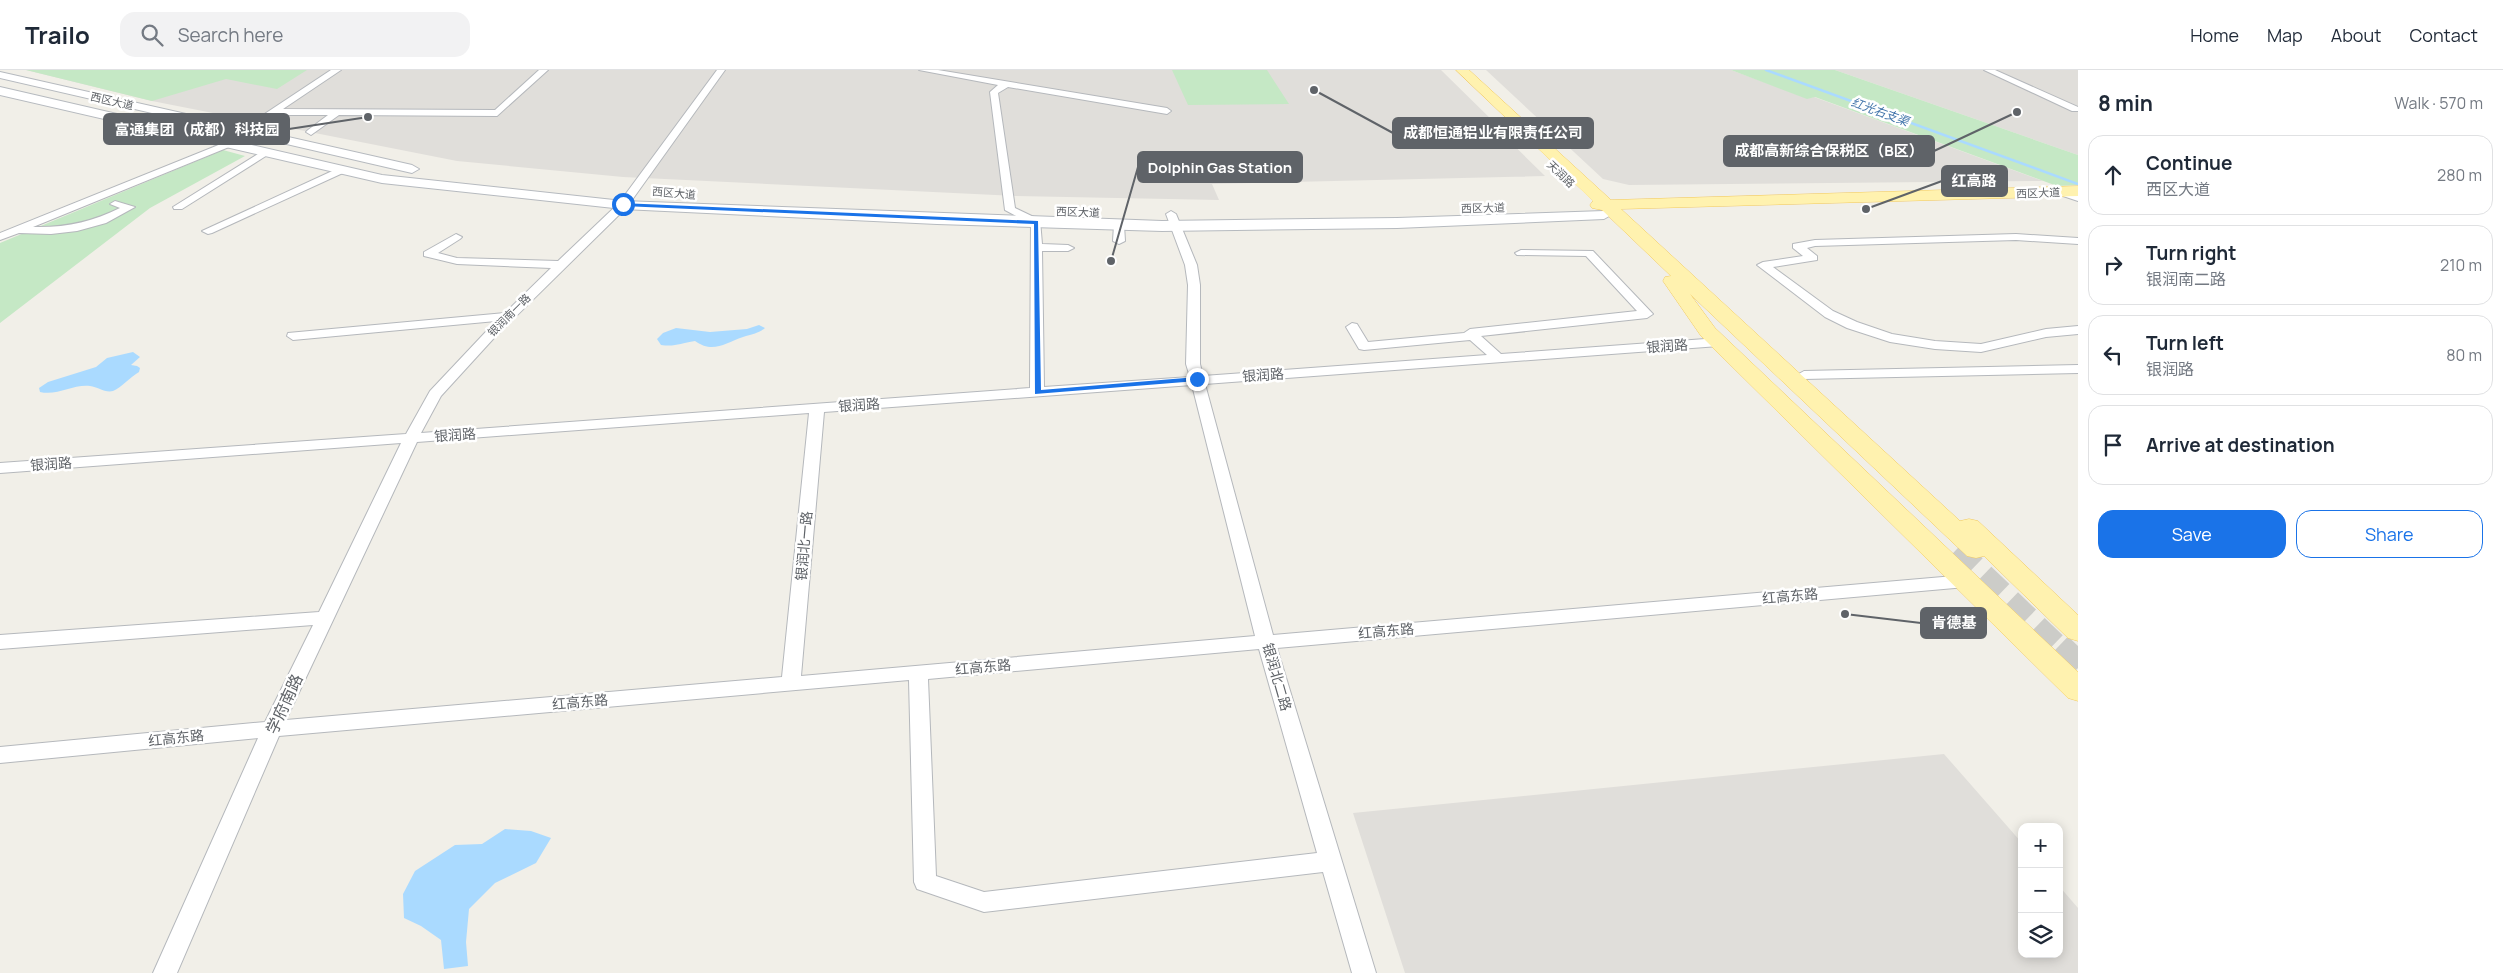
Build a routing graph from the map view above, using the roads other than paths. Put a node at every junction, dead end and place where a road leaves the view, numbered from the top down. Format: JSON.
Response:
{"nodes":[{"id":1,"x":337,"y":70,"type":"edge"},
{"id":2,"x":544,"y":70,"type":"edge"},
{"id":3,"x":721,"y":70,"type":"edge"},
{"id":4,"x":923,"y":70,"type":"edge"},
{"id":5,"x":1452,"y":70,"type":"edge"},
{"id":6,"x":1462,"y":70,"type":"edge"},
{"id":7,"x":1988,"y":70,"type":"edge"},
{"id":8,"x":0,"y":75,"type":"edge"},
{"id":9,"x":1006,"y":84,"type":"junction"},
{"id":10,"x":0,"y":91,"type":"edge"},
{"id":11,"x":2075,"y":109,"type":"dead end"},
{"id":12,"x":1167,"y":111,"type":"dead end"},
{"id":13,"x":272,"y":112,"type":"junction"},
{"id":14,"x":337,"y":112,"type":"junction"},
{"id":15,"x":262,"y":119,"type":"dead end"},
{"id":16,"x":310,"y":132,"type":"dead end"},
{"id":17,"x":226,"y":145,"type":"junction"},
{"id":18,"x":264,"y":154,"type":"junction"},
{"id":19,"x":341,"y":170,"type":"junction"},
{"id":20,"x":567,"y":185,"type":"dead end"},
{"id":21,"x":616,"y":189,"type":"dead end"},
{"id":22,"x":634,"y":190,"type":"junction"},
{"id":23,"x":2062,"y":192,"type":"junction"},
{"id":24,"x":2078,"y":192,"type":"edge"},
{"id":25,"x":2078,"y":200,"type":"edge"},
{"id":26,"x":115,"y":204,"type":"dead end"},
{"id":27,"x":623,"y":204,"type":"junction"},
{"id":28,"x":178,"y":207,"type":"dead end"},
{"id":29,"x":1010,"y":210,"type":"junction"},
{"id":30,"x":1605,"y":210,"type":"junction"},
{"id":31,"x":1178,"y":220,"type":"junction"},
{"id":32,"x":1036,"y":222,"type":"junction"},
{"id":33,"x":1119,"y":225,"type":"junction"},
{"id":34,"x":15,"y":230,"type":"junction"},
{"id":35,"x":208,"y":231,"type":"dead end"},
{"id":36,"x":0,"y":237,"type":"edge"},
{"id":37,"x":456,"y":237,"type":"dead end"},
{"id":38,"x":1120,"y":241,"type":"dead end"},
{"id":39,"x":2078,"y":241,"type":"edge"},
{"id":40,"x":1036,"y":247,"type":"junction"},
{"id":41,"x":1068,"y":248,"type":"dead end"},
{"id":42,"x":1521,"y":253,"type":"dead end"},
{"id":43,"x":560,"y":265,"type":"junction"},
{"id":44,"x":1676,"y":277,"type":"junction"},
{"id":45,"x":508,"y":316,"type":"junction"},
{"id":46,"x":1352,"y":327,"type":"dead end"},
{"id":47,"x":2078,"y":330,"type":"edge"},
{"id":48,"x":293,"y":336,"type":"dead end"},
{"id":49,"x":1473,"y":336,"type":"junction"},
{"id":50,"x":1718,"y":342,"type":"junction"},
{"id":51,"x":1498,"y":358,"type":"junction"},
{"id":52,"x":2078,"y":369,"type":"edge"},
{"id":53,"x":1804,"y":376,"type":"junction"},
{"id":54,"x":1197,"y":379,"type":"junction"},
{"id":55,"x":1037,"y":392,"type":"junction"},
{"id":56,"x":817,"y":408,"type":"junction"},
{"id":57,"x":411,"y":438,"type":"junction"},
{"id":58,"x":0,"y":468,"type":"edge"},
{"id":59,"x":1966,"y":550,"type":"tunnel mouth"},
{"id":60,"x":1966,"y":580,"type":"junction"},
{"id":61,"x":325,"y":618,"type":"junction"},
{"id":62,"x":2078,"y":631,"type":"tunnel mouth"},
{"id":63,"x":0,"y":642,"type":"edge"},
{"id":64,"x":1266,"y":642,"type":"junction"},
{"id":65,"x":918,"y":672,"type":"junction"},
{"id":66,"x":791,"y":683,"type":"junction"},
{"id":67,"x":2078,"y":690,"type":"edge"},
{"id":68,"x":272,"y":729,"type":"junction"},
{"id":69,"x":0,"y":756,"type":"edge"},
{"id":70,"x":1331,"y":861,"type":"junction"},
{"id":71,"x":165,"y":973,"type":"edge"},
{"id":72,"x":1364,"y":973,"type":"edge"}],
"edges":[{"from":1,"to":13,"type":"street"},
{"from":2,"to":14,"type":"street"},
{"from":3,"to":22,"type":"street","name":"银润南一路"},
{"from":4,"to":9,"type":"street"},
{"from":5,"to":30,"type":"main road","name":"天润路"},
{"from":6,"to":30,"type":"main road","name":"天润路"},
{"from":7,"to":11,"type":"street"},
{"from":8,"to":20,"type":"main road","name":"西区大道"},
{"from":9,"to":12,"type":"street"},
{"from":9,"to":29,"type":"street"},
{"from":10,"to":17,"type":"main road","name":"西区大道"},
{"from":13,"to":14,"type":"street"},
{"from":13,"to":15,"type":"street"},
{"from":14,"to":16,"type":"street"},
{"from":17,"to":18,"type":"main road","name":"西区大道"},
{"from":17,"to":34,"type":"street"},
{"from":18,"to":19,"type":"main road","name":"西区大道"},
{"from":18,"to":28,"type":"street"},
{"from":19,"to":27,"type":"main road","name":"西区大道"},
{"from":19,"to":35,"type":"street"},
{"from":21,"to":22,"type":"main road","name":"西区大道"},
{"from":22,"to":27,"type":"street","name":"银润南一路"},
{"from":22,"to":29,"type":"main road","name":"西区大道"},
{"from":23,"to":24,"type":"main road","name":"西区大道"},
{"from":23,"to":25,"type":"street"},
{"from":23,"to":30,"type":"main road","name":"西区大道"},
{"from":25,"to":30,"type":"main road","name":"西区大道"},
{"from":26,"to":34,"type":"street"},
{"from":27,"to":32,"type":"main road","name":"西区大道"},
{"from":27,"to":43,"type":"street","name":"银润南一路"},
{"from":29,"to":31,"type":"main road","name":"西区大道"},
{"from":29,"to":32,"type":"street"},
{"from":30,"to":31,"type":"main road","name":"西区大道"},
{"from":30,"to":44,"type":"main road"},
{"from":31,"to":33,"type":"main road","name":"西区大道"},
{"from":31,"to":54,"type":"street"},
{"from":32,"to":33,"type":"main road","name":"西区大道"},
{"from":32,"to":40,"type":"street"},
{"from":33,"to":38,"type":"street"},
{"from":34,"to":36,"type":"street"},
{"from":37,"to":43,"type":"street"},
{"from":39,"to":47,"type":"street"},
{"from":40,"to":41,"type":"street"},
{"from":40,"to":55,"type":"street"},
{"from":42,"to":49,"type":"street"},
{"from":43,"to":45,"type":"street","name":"银润南一路"},
{"from":44,"to":50,"type":"main road"},
{"from":44,"to":53,"type":"main road"},
{"from":44,"to":59,"type":"main road"},
{"from":45,"to":48,"type":"street"},
{"from":45,"to":57,"type":"street","name":"银润南一路"},
{"from":46,"to":49,"type":"street"},
{"from":49,"to":51,"type":"street"},
{"from":50,"to":51,"type":"street","name":"银润路"},
{"from":50,"to":60,"type":"main road"},
{"from":51,"to":54,"type":"street","name":"银润路"},
{"from":52,"to":53,"type":"street"},
{"from":53,"to":62,"type":"main road"},
{"from":54,"to":55,"type":"street","name":"银润路"},
{"from":54,"to":64,"type":"street","name":"银润北二路"},
{"from":55,"to":56,"type":"street","name":"银润路"},
{"from":56,"to":57,"type":"street","name":"银润路"},
{"from":56,"to":66,"type":"street","name":"银润北一路"},
{"from":57,"to":58,"type":"street","name":"银润路"},
{"from":57,"to":61,"type":"street","name":"学府南路"},
{"from":60,"to":64,"type":"street","name":"红高东路"},
{"from":60,"to":67,"type":"main road"},
{"from":61,"to":63,"type":"street"},
{"from":61,"to":68,"type":"street","name":"学府南路"},
{"from":64,"to":65,"type":"street","name":"红高东路"},
{"from":64,"to":70,"type":"street","name":"银润北二路"},
{"from":65,"to":66,"type":"street","name":"红高东路"},
{"from":65,"to":70,"type":"street"},
{"from":66,"to":68,"type":"street","name":"红高东路"},
{"from":68,"to":69,"type":"street","name":"红高东路"},
{"from":68,"to":71,"type":"street","name":"学府南路"},
{"from":70,"to":72,"type":"street","name":"银润北二路"}]}
